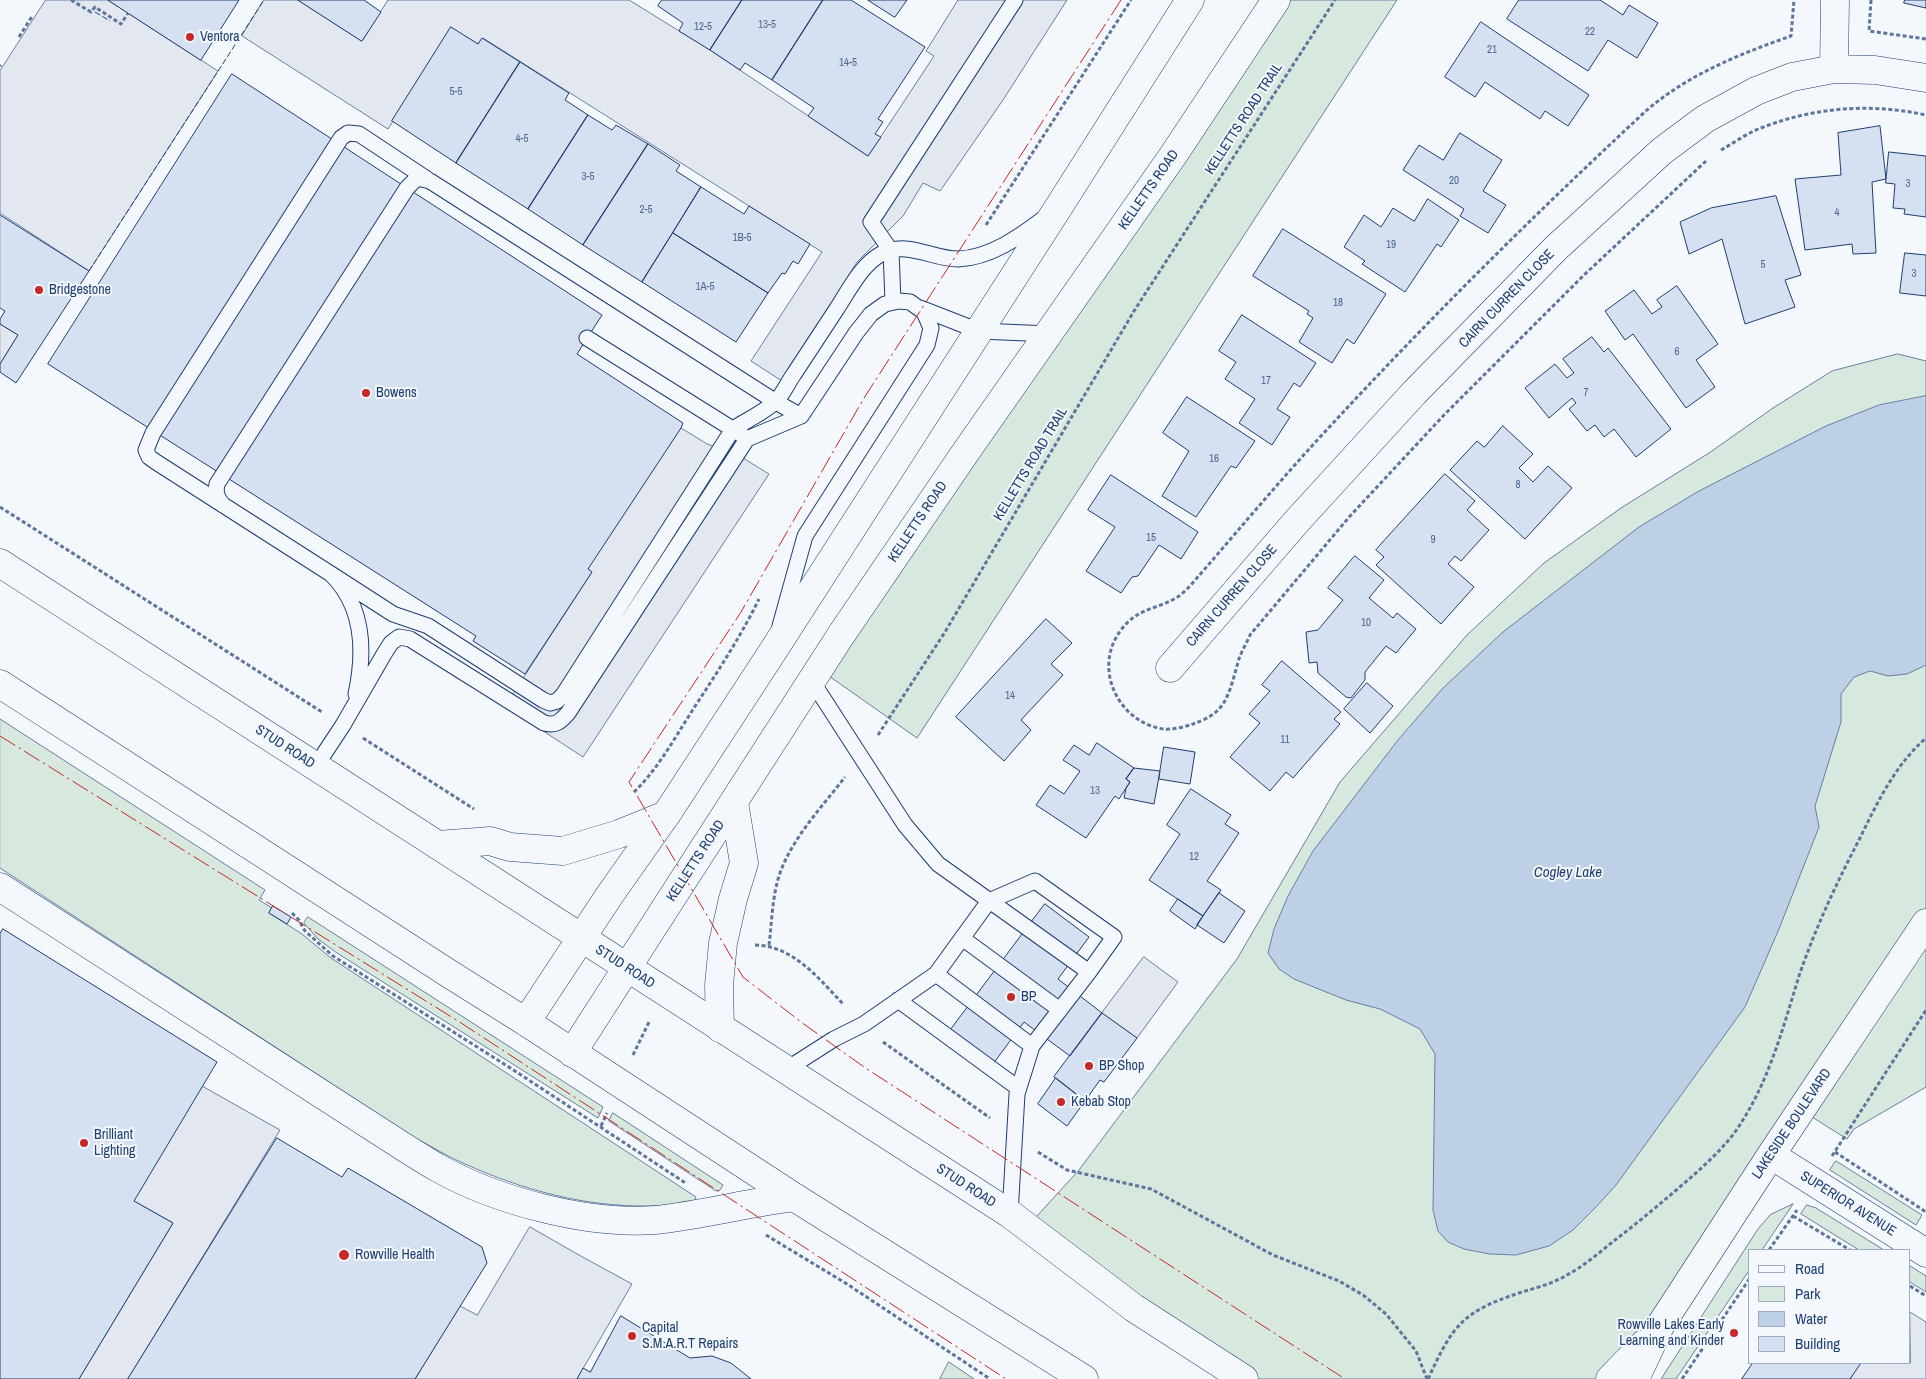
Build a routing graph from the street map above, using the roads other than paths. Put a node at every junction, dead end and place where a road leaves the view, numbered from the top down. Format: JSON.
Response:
{"nodes":[{"id":1,"x":1015,"y":0,"type":"edge"},
{"id":2,"x":1190,"y":0,"type":"edge"},
{"id":3,"x":1276,"y":0,"type":"edge"},
{"id":4,"x":1835,"y":0,"type":"edge"},
{"id":5,"x":1834,"y":69,"type":"junction"},
{"id":6,"x":1926,"y":78,"type":"edge"},
{"id":7,"x":430,"y":181,"type":"junction"},
{"id":8,"x":1058,"y":208,"type":"junction"},
{"id":9,"x":891,"y":251,"type":"junction"},
{"id":10,"x":893,"y":302,"type":"junction"},
{"id":11,"x":920,"y":308,"type":"junction"},
{"id":12,"x":979,"y":331,"type":"junction"},
{"id":13,"x":1050,"y":334,"type":"junction"},
{"id":14,"x":587,"y":338,"type":"dead end"},
{"id":15,"x":776,"y":402,"type":"junction"},
{"id":16,"x":801,"y":416,"type":"junction"},
{"id":17,"x":733,"y":429,"type":"junction"},
{"id":18,"x":747,"y":438,"type":"junction"},
{"id":19,"x":223,"y":505,"type":"junction"},
{"id":20,"x":0,"y":562,"type":"edge"},
{"id":21,"x":332,"y":574,"type":"junction"},
{"id":22,"x":773,"y":652,"type":"junction"},
{"id":23,"x":1170,"y":668,"type":"dead end"},
{"id":24,"x":812,"y":681,"type":"junction"},
{"id":25,"x":0,"y":684,"type":"edge"},
{"id":26,"x":354,"y":705,"type":"junction"},
{"id":27,"x":316,"y":766,"type":"junction"},
{"id":28,"x":734,"y":802,"type":"junction"},
{"id":29,"x":666,"y":815,"type":"junction"},
{"id":30,"x":438,"y":845,"type":"junction"},
{"id":31,"x":0,"y":887,"type":"edge"},
{"id":32,"x":989,"y":901,"type":"junction"},
{"id":33,"x":1926,"y":923,"type":"edge"},
{"id":34,"x":962,"y":938,"type":"junction"},
{"id":35,"x":582,"y":939,"type":"junction"},
{"id":36,"x":627,"y":968,"type":"junction"},
{"id":37,"x":1089,"y":972,"type":"junction"},
{"id":38,"x":936,"y":974,"type":"junction"},
{"id":39,"x":898,"y":1000,"type":"junction"},
{"id":40,"x":1060,"y":1010,"type":"junction"},
{"id":41,"x":526,"y":1022,"type":"junction"},
{"id":42,"x":720,"y":1028,"type":"junction"},
{"id":43,"x":1032,"y":1046,"type":"junction"},
{"id":44,"x":572,"y":1052,"type":"junction"},
{"id":45,"x":787,"y":1069,"type":"junction"},
{"id":46,"x":1018,"y":1088,"type":"junction"},
{"id":47,"x":1771,"y":1155,"type":"junction"},
{"id":48,"x":794,"y":1197,"type":"junction"},
{"id":49,"x":1010,"y":1214,"type":"junction"},
{"id":50,"x":1926,"y":1253,"type":"edge"},
{"id":51,"x":1660,"y":1326,"type":"junction"},
{"id":52,"x":1084,"y":1379,"type":"edge"},
{"id":53,"x":1244,"y":1379,"type":"edge"},
{"id":54,"x":1610,"y":1379,"type":"edge"},
{"id":55,"x":1636,"y":1379,"type":"edge"}],
"edges":[{"from":1,"to":9,"type":"lane"},
{"from":2,"to":8,"type":"main road"},
{"from":3,"to":13,"type":"main road","name":"KELLETTS ROAD"},
{"from":4,"to":5,"type":"main road"},
{"from":5,"to":6,"type":"main road","name":"CAIRN CURREN CLOSE"},
{"from":5,"to":23,"type":"main road","name":"CAIRN CURREN CLOSE"},
{"from":7,"to":15,"type":"lane"},
{"from":7,"to":19,"type":"lane"},
{"from":7,"to":19,"type":"lane"},
{"from":8,"to":9,"type":"lane"},
{"from":8,"to":12,"type":"main road"},
{"from":9,"to":10,"type":"lane"},
{"from":9,"to":15,"type":"lane"},
{"from":10,"to":11,"type":"lane"},
{"from":10,"to":16,"type":"lane"},
{"from":11,"to":12,"type":"lane"},
{"from":11,"to":22,"type":"lane"},
{"from":12,"to":13,"type":"lane"},
{"from":12,"to":22,"type":"main road"},
{"from":13,"to":24,"type":"main road","name":"KELLETTS ROAD"},
{"from":14,"to":17,"type":"lane"},
{"from":15,"to":16,"type":"lane"},
{"from":15,"to":17,"type":"lane"},
{"from":16,"to":18,"type":"lane"},
{"from":17,"to":18,"type":"lane"},
{"from":17,"to":21,"type":"lane"},
{"from":18,"to":26,"type":"lane"},
{"from":19,"to":21,"type":"lane"},
{"from":20,"to":27,"type":"main road","name":"STUD ROAD"},
{"from":21,"to":26,"type":"lane"},
{"from":22,"to":29,"type":"main road"},
{"from":24,"to":28,"type":"main road","name":"KELLETTS ROAD"},
{"from":24,"to":32,"type":"lane"},
{"from":25,"to":41,"type":"main road"},
{"from":26,"to":27,"type":"lane"},
{"from":27,"to":30,"type":"main road","name":"STUD ROAD"},
{"from":28,"to":36,"type":"main road","name":"KELLETTS ROAD"},
{"from":28,"to":42,"type":"main road"},
{"from":29,"to":30,"type":"main road"},
{"from":29,"to":35,"type":"main road"},
{"from":30,"to":35,"type":"main road","name":"STUD ROAD"},
{"from":31,"to":48,"type":"main road"},
{"from":32,"to":34,"type":"lane"},
{"from":32,"to":37,"type":"lane"},
{"from":32,"to":37,"type":"lane"},
{"from":33,"to":47,"type":"main road","name":"LAKESIDE BOULEVARD"},
{"from":34,"to":38,"type":"lane"},
{"from":34,"to":40,"type":"lane"},
{"from":35,"to":36,"type":"main road","name":"STUD ROAD"},
{"from":35,"to":41,"type":"main road"},
{"from":36,"to":42,"type":"main road","name":"STUD ROAD"},
{"from":36,"to":44,"type":"main road","name":"KELLETTS ROAD"},
{"from":37,"to":40,"type":"lane"},
{"from":38,"to":39,"type":"lane"},
{"from":38,"to":43,"type":"lane"},
{"from":39,"to":45,"type":"lane"},
{"from":39,"to":46,"type":"lane"},
{"from":40,"to":43,"type":"lane"},
{"from":41,"to":44,"type":"main road"},
{"from":42,"to":45,"type":"main road","name":"STUD ROAD"},
{"from":43,"to":46,"type":"lane"},
{"from":44,"to":48,"type":"main road"},
{"from":45,"to":49,"type":"main road","name":"STUD ROAD"},
{"from":46,"to":49,"type":"lane"},
{"from":47,"to":50,"type":"main road","name":"SUPERIOR AVENUE"},
{"from":47,"to":51,"type":"main road","name":"LAKESIDE BOULEVARD"},
{"from":48,"to":52,"type":"main road"},
{"from":49,"to":53,"type":"main road","name":"STUD ROAD"},
{"from":51,"to":54,"type":"main road","name":"LAKESIDE BOULEVARD"},
{"from":51,"to":55,"type":"main road","name":"LAKESIDE BOULEVARD"}]}
